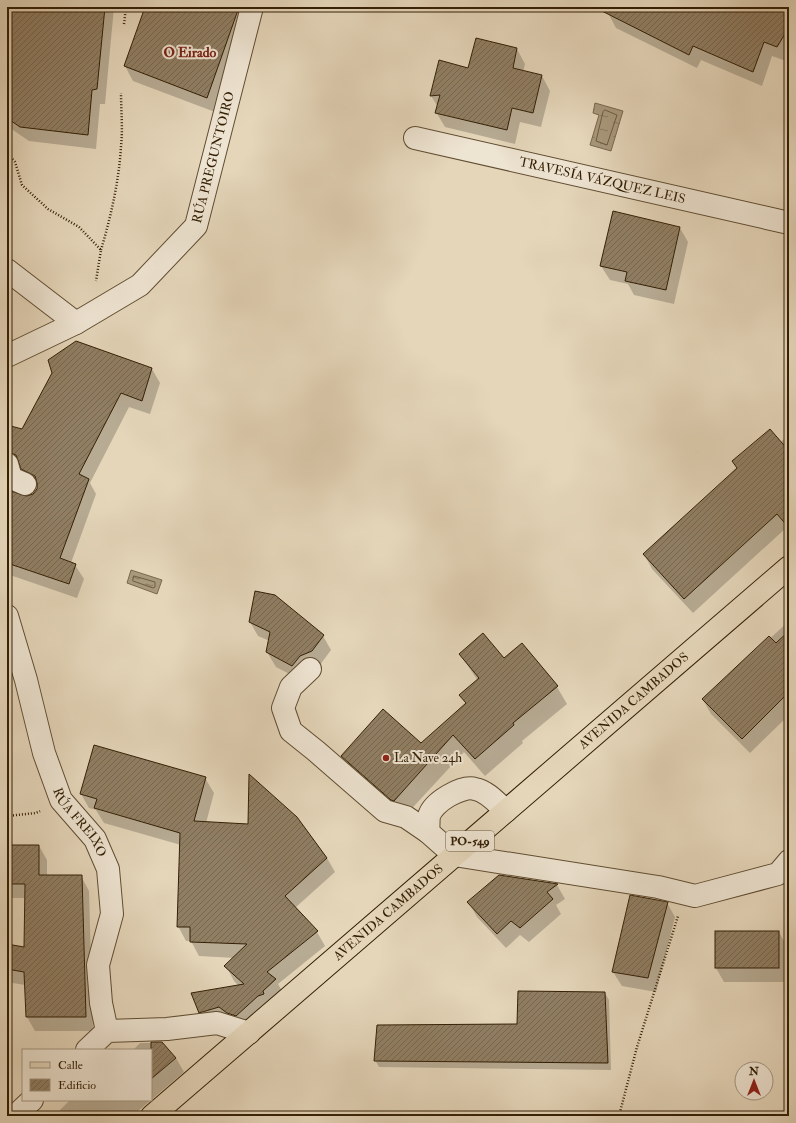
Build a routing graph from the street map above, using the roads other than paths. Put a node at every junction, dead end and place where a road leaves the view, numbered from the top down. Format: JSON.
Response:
{"nodes":[{"id":1,"x":252,"y":7,"type":"edge"},
{"id":2,"x":415,"y":138,"type":"dead end"},
{"id":3,"x":789,"y":223,"type":"edge"},
{"id":4,"x":7,"y":270,"type":"edge"},
{"id":5,"x":76,"y":323,"type":"junction"},
{"id":6,"x":7,"y":356,"type":"edge"},
{"id":7,"x":7,"y":464,"type":"edge"},
{"id":8,"x":25,"y":484,"type":"dead end"},
{"id":9,"x":789,"y":567,"type":"edge"},
{"id":10,"x":7,"y":616,"type":"edge"},
{"id":11,"x":310,"y":669,"type":"dead end"},
{"id":12,"x":506,"y":811,"type":"junction"},
{"id":13,"x":428,"y":832,"type":"junction"},
{"id":14,"x":454,"y":855,"type":"junction"},
{"id":15,"x":789,"y":860,"type":"edge"},
{"id":16,"x":107,"y":1031,"type":"junction"},
{"id":17,"x":249,"y":1033,"type":"junction"},
{"id":18,"x":88,"y":1049,"type":"edge"},
{"id":19,"x":31,"y":1101,"type":"edge"},
{"id":20,"x":14,"y":1116,"type":"edge"},
{"id":21,"x":152,"y":1116,"type":"edge"}],
"edges":[{"from":1,"to":5,"type":"street","name":"RÚA PREGUNTOIRO"},
{"from":2,"to":3,"type":"street","name":"TRAVESÍA VÁZQUEZ LEIS"},
{"from":4,"to":5,"type":"street"},
{"from":5,"to":6,"type":"street","name":"RÚA PREGUNTOIRO"},
{"from":7,"to":8,"type":"street"},
{"from":9,"to":12,"type":"main road","name":"AVENIDA CAMBADOS","number":"PO-549"},
{"from":10,"to":16,"type":"street","name":"RÚA FREIXO"},
{"from":11,"to":13,"type":"street"},
{"from":12,"to":13,"type":"street"},
{"from":12,"to":14,"type":"main road","name":"AVENIDA CAMBADOS","number":"PO-549"},
{"from":13,"to":14,"type":"street"},
{"from":14,"to":15,"type":"street"},
{"from":14,"to":17,"type":"main road","name":"AVENIDA CAMBADOS","number":"PO-549"},
{"from":16,"to":17,"type":"street"},
{"from":16,"to":18,"type":"street"},
{"from":17,"to":21,"type":"main road","name":"AVENIDA CAMBADOS","number":"PO-549"},
{"from":19,"to":20,"type":"street"}]}
